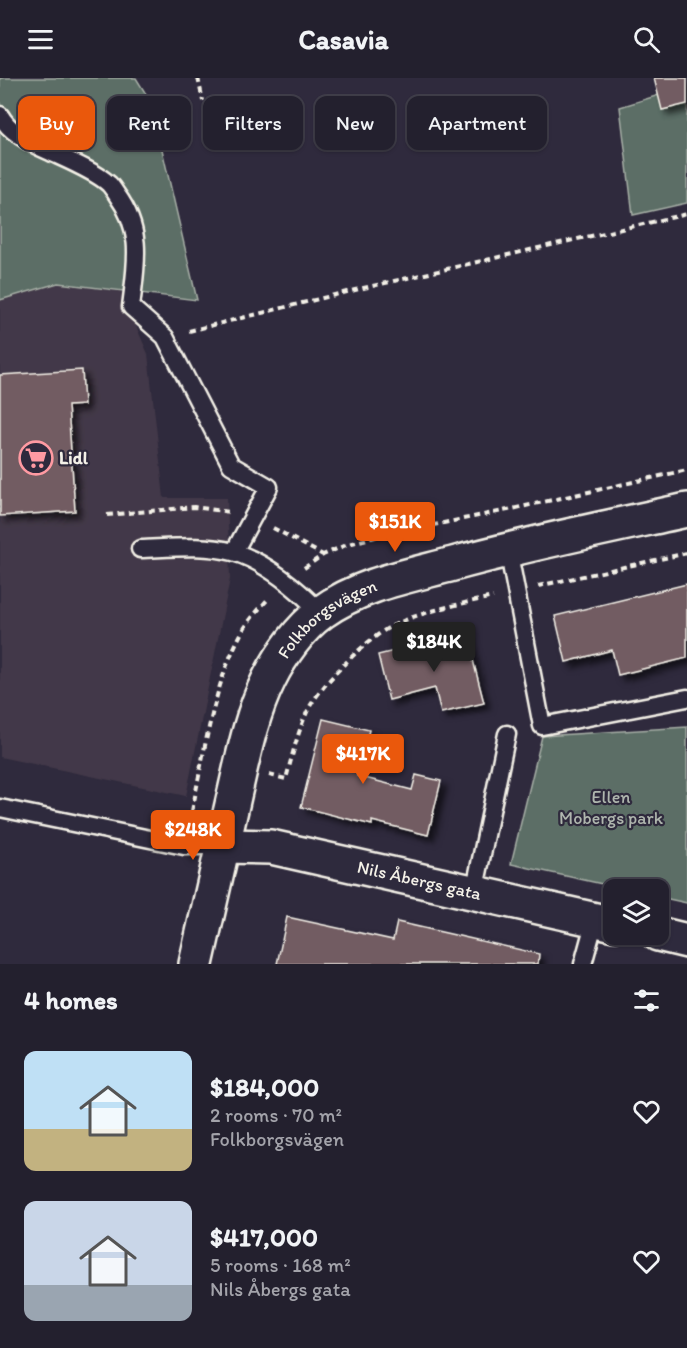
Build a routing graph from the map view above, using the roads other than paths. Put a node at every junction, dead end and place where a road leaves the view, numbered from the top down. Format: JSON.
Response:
{"nodes":[{"id":1,"x":0,"y":115,"type":"edge"},
{"id":2,"x":687,"y":510,"type":"edge"},
{"id":3,"x":140,"y":549,"type":"dead end"},
{"id":4,"x":508,"y":549,"type":"junction"},
{"id":5,"x":234,"y":552,"type":"junction"},
{"id":6,"x":321,"y":613,"type":"junction"},
{"id":7,"x":687,"y":698,"type":"edge"},
{"id":8,"x":507,"y":734,"type":"dead end"},
{"id":9,"x":0,"y":808,"type":"edge"},
{"id":10,"x":223,"y":846,"type":"junction"},
{"id":11,"x":474,"y":893,"type":"junction"},
{"id":12,"x":603,"y":922,"type":"edge"},
{"id":13,"x":603,"y":924,"type":"edge"},
{"id":14,"x":669,"y":937,"type":"edge"},
{"id":15,"x":687,"y":941,"type":"edge"},
{"id":16,"x":196,"y":964,"type":"edge"},
{"id":17,"x":583,"y":964,"type":"edge"}],
"edges":[{"from":1,"to":5,"type":"lane"},
{"from":2,"to":4,"type":"street","name":"Folkborgsvägen"},
{"from":3,"to":5,"type":"lane"},
{"from":4,"to":6,"type":"street","name":"Folkborgsvägen"},
{"from":4,"to":7,"type":"lane"},
{"from":5,"to":6,"type":"lane"},
{"from":6,"to":10,"type":"street","name":"Folkborgsvägen"},
{"from":8,"to":11,"type":"lane"},
{"from":9,"to":10,"type":"lane"},
{"from":10,"to":11,"type":"street","name":"Nils Åbergs gata"},
{"from":10,"to":16,"type":"street","name":"Folkborgsvägen"},
{"from":11,"to":12,"type":"street","name":"Nils Åbergs gata"},
{"from":13,"to":17,"type":"lane"},
{"from":14,"to":15,"type":"street"}]}
